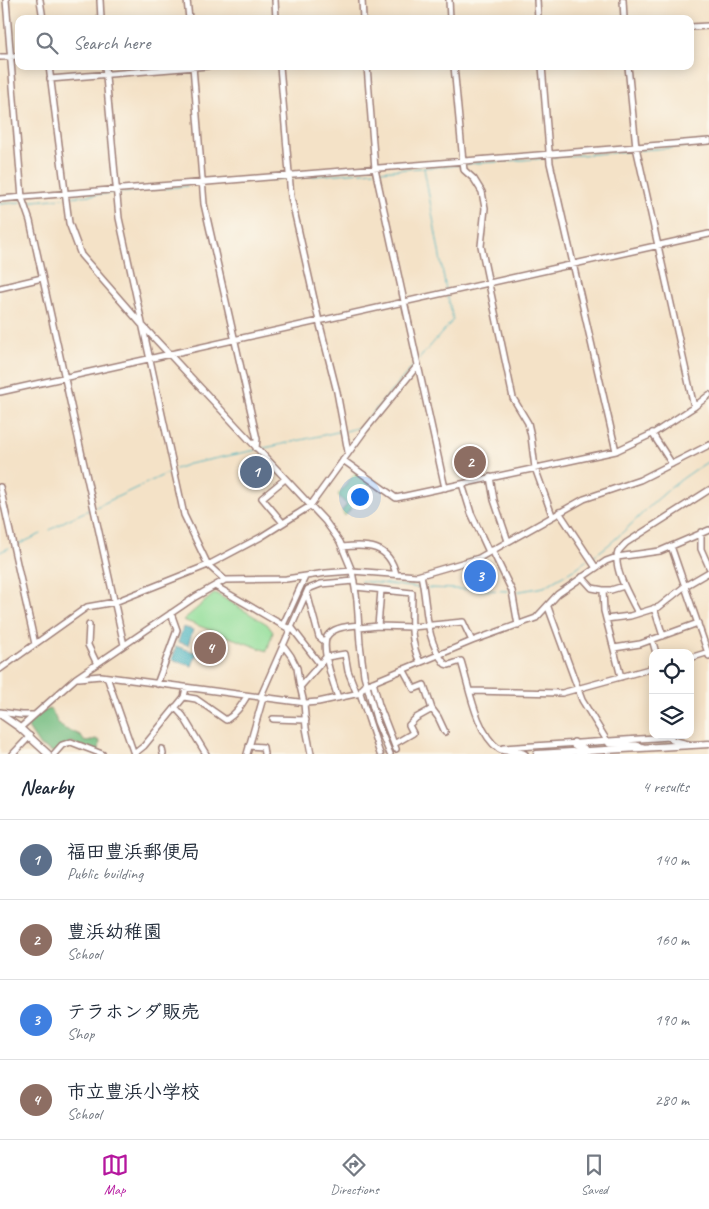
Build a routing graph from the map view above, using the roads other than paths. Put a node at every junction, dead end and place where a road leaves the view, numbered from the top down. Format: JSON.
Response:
{"nodes":[{"id":1,"x":6,"y":0,"type":"edge"},
{"id":2,"x":40,"y":0,"type":"edge"},
{"id":3,"x":100,"y":0,"type":"edge"},
{"id":4,"x":187,"y":0,"type":"edge"},
{"id":5,"x":275,"y":0,"type":"edge"},
{"id":6,"x":362,"y":0,"type":"edge"},
{"id":7,"x":449,"y":0,"type":"edge"},
{"id":8,"x":536,"y":0,"type":"edge"},
{"id":9,"x":623,"y":0,"type":"edge"},
{"id":10,"x":42,"y":15,"type":"edge"},
{"id":11,"x":101,"y":15,"type":"edge"},
{"id":12,"x":189,"y":15,"type":"edge"},
{"id":13,"x":276,"y":15,"type":"edge"},
{"id":14,"x":364,"y":15,"type":"edge"},
{"id":15,"x":450,"y":15,"type":"edge"},
{"id":16,"x":538,"y":15,"type":"edge"},
{"id":17,"x":624,"y":15,"type":"edge"},
{"id":18,"x":709,"y":26,"type":"edge"},
{"id":19,"x":694,"y":28,"type":"edge"},
{"id":20,"x":15,"y":56,"type":"edge"},
{"id":21,"x":0,"y":57,"type":"edge"},
{"id":22,"x":11,"y":57,"type":"junction"},
{"id":23,"x":49,"y":70,"type":"edge"},
{"id":24,"x":106,"y":70,"type":"edge"},
{"id":25,"x":160,"y":70,"type":"edge"},
{"id":26,"x":193,"y":70,"type":"edge"},
{"id":27,"x":280,"y":70,"type":"edge"},
{"id":28,"x":367,"y":70,"type":"edge"},
{"id":29,"x":454,"y":70,"type":"edge"},
{"id":30,"x":542,"y":70,"type":"edge"},
{"id":31,"x":628,"y":70,"type":"edge"},
{"id":32,"x":106,"y":75,"type":"junction"},
{"id":33,"x":50,"y":79,"type":"junction"},
{"id":34,"x":709,"y":141,"type":"edge"},
{"id":35,"x":636,"y":148,"type":"junction"},
{"id":36,"x":549,"y":154,"type":"junction"},
{"id":37,"x":462,"y":162,"type":"junction"},
{"id":38,"x":375,"y":169,"type":"junction"},
{"id":39,"x":290,"y":176,"type":"junction"},
{"id":40,"x":202,"y":183,"type":"junction"},
{"id":41,"x":115,"y":190,"type":"junction"},
{"id":42,"x":65,"y":194,"type":"junction"},
{"id":43,"x":22,"y":198,"type":"junction"},
{"id":44,"x":0,"y":199,"type":"edge"},
{"id":45,"x":709,"y":234,"type":"edge"},
{"id":46,"x":657,"y":246,"type":"junction"},
{"id":47,"x":572,"y":264,"type":"junction"},
{"id":48,"x":42,"y":278,"type":"junction"},
{"id":49,"x":488,"y":283,"type":"junction"},
{"id":50,"x":0,"y":288,"type":"edge"},
{"id":51,"x":404,"y":302,"type":"junction"},
{"id":52,"x":319,"y":321,"type":"junction"},
{"id":53,"x":143,"y":326,"type":"junction"},
{"id":54,"x":234,"y":340,"type":"junction"},
{"id":55,"x":170,"y":354,"type":"junction"},
{"id":56,"x":150,"y":359,"type":"junction"},
{"id":57,"x":418,"y":365,"type":"junction"},
{"id":58,"x":65,"y":378,"type":"junction"},
{"id":59,"x":0,"y":392,"type":"edge"},
{"id":60,"x":709,"y":395,"type":"edge"},
{"id":61,"x":694,"y":407,"type":"junction"},
{"id":62,"x":652,"y":434,"type":"junction"},
{"id":63,"x":709,"y":444,"type":"edge"},
{"id":64,"x":256,"y":448,"type":"junction"},
{"id":65,"x":616,"y":451,"type":"junction"},
{"id":66,"x":348,"y":452,"type":"junction"},
{"id":67,"x":343,"y":460,"type":"junction"},
{"id":68,"x":672,"y":464,"type":"junction"},
{"id":69,"x":535,"y":468,"type":"junction"},
{"id":70,"x":490,"y":477,"type":"junction"},
{"id":71,"x":284,"y":479,"type":"junction"},
{"id":72,"x":462,"y":484,"type":"junction"},
{"id":73,"x":0,"y":488,"type":"edge"},
{"id":74,"x":445,"y":488,"type":"junction"},
{"id":75,"x":709,"y":490,"type":"edge"},
{"id":76,"x":310,"y":506,"type":"junction"},
{"id":77,"x":559,"y":512,"type":"junction"},
{"id":78,"x":552,"y":515,"type":"junction"},
{"id":79,"x":283,"y":523,"type":"junction"},
{"id":80,"x":709,"y":530,"type":"edge"},
{"id":81,"x":701,"y":532,"type":"junction"},
{"id":82,"x":508,"y":541,"type":"junction"},
{"id":83,"x":671,"y":546,"type":"junction"},
{"id":84,"x":342,"y":547,"type":"junction"},
{"id":85,"x":491,"y":551,"type":"junction"},
{"id":86,"x":617,"y":557,"type":"junction"},
{"id":87,"x":208,"y":565,"type":"junction"},
{"id":88,"x":709,"y":567,"type":"edge"},
{"id":89,"x":596,"y":568,"type":"junction"},
{"id":90,"x":352,"y":571,"type":"junction"},
{"id":91,"x":709,"y":572,"type":"edge"},
{"id":92,"x":396,"y":574,"type":"junction"},
{"id":93,"x":421,"y":575,"type":"junction"},
{"id":94,"x":305,"y":577,"type":"junction"},
{"id":95,"x":582,"y":577,"type":"junction"},
{"id":96,"x":225,"y":580,"type":"junction"},
{"id":97,"x":354,"y":580,"type":"junction"},
{"id":98,"x":215,"y":586,"type":"junction"},
{"id":99,"x":624,"y":586,"type":"junction"},
{"id":100,"x":686,"y":586,"type":"junction"},
{"id":101,"x":356,"y":587,"type":"junction"},
{"id":102,"x":380,"y":590,"type":"junction"},
{"id":103,"x":603,"y":590,"type":"junction"},
{"id":104,"x":307,"y":593,"type":"junction"},
{"id":105,"x":115,"y":602,"type":"junction"},
{"id":106,"x":548,"y":607,"type":"junction"},
{"id":107,"x":654,"y":608,"type":"junction"},
{"id":108,"x":171,"y":613,"type":"junction"},
{"id":109,"x":638,"y":613,"type":"junction"},
{"id":110,"x":606,"y":619,"type":"junction"},
{"id":111,"x":698,"y":623,"type":"junction"},
{"id":112,"x":89,"y":624,"type":"dead end"},
{"id":113,"x":283,"y":625,"type":"junction"},
{"id":114,"x":429,"y":625,"type":"junction"},
{"id":115,"x":518,"y":625,"type":"junction"},
{"id":116,"x":359,"y":626,"type":"junction"},
{"id":117,"x":378,"y":626,"type":"junction"},
{"id":118,"x":412,"y":627,"type":"junction"},
{"id":119,"x":292,"y":629,"type":"junction"},
{"id":120,"x":663,"y":636,"type":"junction"},
{"id":121,"x":652,"y":640,"type":"junction"},
{"id":122,"x":324,"y":641,"type":"junction"},
{"id":123,"x":472,"y":641,"type":"junction"},
{"id":124,"x":35,"y":644,"type":"junction"},
{"id":125,"x":124,"y":645,"type":"junction"},
{"id":126,"x":283,"y":645,"type":"junction"},
{"id":127,"x":614,"y":648,"type":"junction"},
{"id":128,"x":655,"y":649,"type":"edge"},
{"id":129,"x":709,"y":654,"type":"edge"},
{"id":130,"x":437,"y":655,"type":"junction"},
{"id":131,"x":327,"y":656,"type":"junction"},
{"id":132,"x":694,"y":657,"type":"edge"},
{"id":133,"x":420,"y":662,"type":"junction"},
{"id":134,"x":320,"y":663,"type":"junction"},
{"id":135,"x":96,"y":664,"type":"junction"},
{"id":136,"x":0,"y":669,"type":"edge"},
{"id":137,"x":403,"y":669,"type":"junction"},
{"id":138,"x":649,"y":669,"type":"edge"},
{"id":139,"x":621,"y":676,"type":"junction"},
{"id":140,"x":104,"y":677,"type":"junction"},
{"id":141,"x":76,"y":678,"type":"junction"},
{"id":142,"x":373,"y":682,"type":"junction"},
{"id":143,"x":157,"y":684,"type":"junction"},
{"id":144,"x":366,"y":685,"type":"junction"},
{"id":145,"x":300,"y":687,"type":"junction"},
{"id":146,"x":186,"y":688,"type":"junction"},
{"id":147,"x":578,"y":688,"type":"junction"},
{"id":148,"x":471,"y":691,"type":"junction"},
{"id":149,"x":358,"y":693,"type":"junction"},
{"id":150,"x":246,"y":696,"type":"junction"},
{"id":151,"x":184,"y":697,"type":"junction"},
{"id":152,"x":261,"y":698,"type":"junction"},
{"id":153,"x":338,"y":698,"type":"junction"},
{"id":154,"x":304,"y":703,"type":"junction"},
{"id":155,"x":175,"y":707,"type":"junction"},
{"id":156,"x":432,"y":709,"type":"junction"},
{"id":157,"x":0,"y":713,"type":"edge"},
{"id":158,"x":36,"y":714,"type":"junction"},
{"id":159,"x":273,"y":719,"type":"dead end"},
{"id":160,"x":306,"y":720,"type":"junction"},
{"id":161,"x":20,"y":728,"type":"junction"},
{"id":162,"x":445,"y":732,"type":"dead end"},
{"id":163,"x":30,"y":736,"type":"junction"},
{"id":164,"x":649,"y":737,"type":"edge"},
{"id":165,"x":672,"y":739,"type":"edge"},
{"id":166,"x":606,"y":740,"type":"junction"},
{"id":167,"x":574,"y":742,"type":"junction"},
{"id":168,"x":691,"y":744,"type":"junction"},
{"id":169,"x":709,"y":744,"type":"edge"},
{"id":170,"x":249,"y":746,"type":"junction"},
{"id":171,"x":644,"y":747,"type":"junction"},
{"id":172,"x":498,"y":748,"type":"junction"},
{"id":173,"x":586,"y":751,"type":"junction"},
{"id":174,"x":13,"y":754,"type":"edge"},
{"id":175,"x":48,"y":754,"type":"edge"},
{"id":176,"x":54,"y":754,"type":"edge"},
{"id":177,"x":102,"y":754,"type":"edge"},
{"id":178,"x":134,"y":754,"type":"edge"},
{"id":179,"x":206,"y":754,"type":"edge"},
{"id":180,"x":247,"y":754,"type":"edge"},
{"id":181,"x":264,"y":754,"type":"edge"},
{"id":182,"x":311,"y":754,"type":"edge"},
{"id":183,"x":380,"y":754,"type":"edge"},
{"id":184,"x":390,"y":754,"type":"edge"},
{"id":185,"x":525,"y":754,"type":"edge"},
{"id":186,"x":537,"y":754,"type":"edge"}],
"edges":[{"from":1,"to":22,"type":"street"},
{"from":2,"to":10,"type":"street"},
{"from":3,"to":11,"type":"street"},
{"from":4,"to":12,"type":"street"},
{"from":5,"to":13,"type":"street"},
{"from":6,"to":14,"type":"street"},
{"from":7,"to":15,"type":"street"},
{"from":8,"to":16,"type":"street"},
{"from":9,"to":17,"type":"street"},
{"from":18,"to":19,"type":"street"},
{"from":20,"to":22,"type":"street"},
{"from":21,"to":22,"type":"street"},
{"from":22,"to":43,"type":"street"},
{"from":23,"to":33,"type":"street"},
{"from":24,"to":32,"type":"street"},
{"from":25,"to":32,"type":"street"},
{"from":26,"to":40,"type":"street"},
{"from":27,"to":39,"type":"street"},
{"from":28,"to":38,"type":"street"},
{"from":29,"to":37,"type":"street"},
{"from":30,"to":36,"type":"street"},
{"from":31,"to":35,"type":"street"},
{"from":32,"to":33,"type":"street"},
{"from":32,"to":41,"type":"street"},
{"from":33,"to":42,"type":"street"},
{"from":34,"to":35,"type":"street"},
{"from":35,"to":36,"type":"street"},
{"from":35,"to":46,"type":"street"},
{"from":36,"to":37,"type":"street"},
{"from":36,"to":47,"type":"street"},
{"from":37,"to":38,"type":"street"},
{"from":37,"to":49,"type":"street"},
{"from":38,"to":39,"type":"street"},
{"from":38,"to":51,"type":"street"},
{"from":39,"to":40,"type":"street"},
{"from":39,"to":52,"type":"street"},
{"from":40,"to":41,"type":"street"},
{"from":40,"to":54,"type":"street"},
{"from":41,"to":42,"type":"street"},
{"from":41,"to":53,"type":"street"},
{"from":42,"to":43,"type":"street"},
{"from":42,"to":53,"type":"street"},
{"from":43,"to":44,"type":"street"},
{"from":43,"to":48,"type":"street"},
{"from":45,"to":46,"type":"street"},
{"from":46,"to":47,"type":"street"},
{"from":46,"to":61,"type":"street"},
{"from":47,"to":49,"type":"street"},
{"from":47,"to":65,"type":"street"},
{"from":48,"to":50,"type":"street"},
{"from":48,"to":58,"type":"street"},
{"from":49,"to":51,"type":"street"},
{"from":49,"to":69,"type":"street"},
{"from":51,"to":52,"type":"street"},
{"from":51,"to":57,"type":"street"},
{"from":52,"to":54,"type":"street"},
{"from":52,"to":66,"type":"street"},
{"from":53,"to":55,"type":"street"},
{"from":53,"to":56,"type":"street"},
{"from":54,"to":55,"type":"street"},
{"from":54,"to":64,"type":"street"},
{"from":55,"to":56,"type":"street"},
{"from":55,"to":64,"type":"street"},
{"from":56,"to":58,"type":"street"},
{"from":56,"to":87,"type":"street"},
{"from":57,"to":66,"type":"street"},
{"from":57,"to":74,"type":"street"},
{"from":58,"to":59,"type":"street"},
{"from":58,"to":105,"type":"street"},
{"from":60,"to":61,"type":"street"},
{"from":61,"to":62,"type":"street"},
{"from":62,"to":65,"type":"street"},
{"from":62,"to":68,"type":"street"},
{"from":63,"to":68,"type":"street"},
{"from":64,"to":71,"type":"street"},
{"from":65,"to":69,"type":"street"},
{"from":66,"to":67,"type":"street"},
{"from":67,"to":74,"type":"street"},
{"from":67,"to":76,"type":"street"},
{"from":68,"to":77,"type":"street"},
{"from":69,"to":70,"type":"street"},
{"from":69,"to":78,"type":"street"},
{"from":70,"to":72,"type":"street"},
{"from":70,"to":82,"type":"street"},
{"from":71,"to":76,"type":"street"},
{"from":71,"to":79,"type":"street"},
{"from":72,"to":74,"type":"street"},
{"from":72,"to":85,"type":"street"},
{"from":73,"to":124,"type":"street"},
{"from":75,"to":86,"type":"street"},
{"from":76,"to":79,"type":"street"},
{"from":76,"to":84,"type":"street"},
{"from":77,"to":78,"type":"street"},
{"from":77,"to":89,"type":"street"},
{"from":78,"to":82,"type":"street"},
{"from":79,"to":87,"type":"street"},
{"from":80,"to":81,"type":"street"},
{"from":81,"to":83,"type":"street"},
{"from":81,"to":88,"type":"street"},
{"from":82,"to":85,"type":"street"},
{"from":83,"to":86,"type":"street"},
{"from":83,"to":100,"type":"street"},
{"from":84,"to":90,"type":"street"},
{"from":84,"to":92,"type":"street"},
{"from":85,"to":93,"type":"street"},
{"from":85,"to":115,"type":"street"},
{"from":86,"to":89,"type":"street"},
{"from":86,"to":99,"type":"street"},
{"from":87,"to":96,"type":"street"},
{"from":87,"to":105,"type":"street"},
{"from":89,"to":95,"type":"street"},
{"from":90,"to":92,"type":"street"},
{"from":90,"to":94,"type":"street"},
{"from":90,"to":97,"type":"street"},
{"from":91,"to":100,"type":"street"},
{"from":92,"to":93,"type":"street"},
{"from":93,"to":114,"type":"street"},
{"from":94,"to":96,"type":"street"},
{"from":94,"to":113,"type":"street"},
{"from":95,"to":103,"type":"street"},
{"from":95,"to":106,"type":"street"},
{"from":96,"to":98,"type":"street"},
{"from":97,"to":101,"type":"street"},
{"from":97,"to":104,"type":"street"},
{"from":98,"to":108,"type":"street"},
{"from":98,"to":113,"type":"street"},
{"from":99,"to":103,"type":"street"},
{"from":99,"to":109,"type":"street"},
{"from":100,"to":107,"type":"street"},
{"from":100,"to":111,"type":"street"},
{"from":101,"to":102,"type":"street"},
{"from":101,"to":116,"type":"street"},
{"from":102,"to":117,"type":"street"},
{"from":102,"to":118,"type":"street"},
{"from":103,"to":110,"type":"street"},
{"from":104,"to":119,"type":"street"},
{"from":104,"to":122,"type":"street"},
{"from":105,"to":124,"type":"street"},
{"from":105,"to":125,"type":"street"},
{"from":106,"to":115,"type":"street"},
{"from":106,"to":147,"type":"street"},
{"from":107,"to":109,"type":"street"},
{"from":107,"to":120,"type":"street"},
{"from":108,"to":125,"type":"street"},
{"from":108,"to":143,"type":"street"},
{"from":109,"to":110,"type":"street"},
{"from":110,"to":127,"type":"street"},
{"from":111,"to":120,"type":"street"},
{"from":111,"to":129,"type":"street"},
{"from":112,"to":135,"type":"street"},
{"from":113,"to":119,"type":"street"},
{"from":114,"to":118,"type":"street"},
{"from":114,"to":123,"type":"street"},
{"from":114,"to":130,"type":"street"},
{"from":115,"to":123,"type":"street"},
{"from":116,"to":117,"type":"street"},
{"from":116,"to":122,"type":"street"},
{"from":116,"to":144,"type":"street"},
{"from":117,"to":118,"type":"street"},
{"from":118,"to":133,"type":"street"},
{"from":119,"to":126,"type":"street"},
{"from":119,"to":134,"type":"street"},
{"from":120,"to":121,"type":"street"},
{"from":121,"to":127,"type":"street"},
{"from":121,"to":128,"type":"street"},
{"from":122,"to":131,"type":"street"},
{"from":123,"to":130,"type":"street"},
{"from":124,"to":136,"type":"street"},
{"from":125,"to":135,"type":"street"},
{"from":126,"to":145,"type":"street"},
{"from":126,"to":152,"type":"street"},
{"from":127,"to":139,"type":"street"},
{"from":129,"to":132,"type":"street"},
{"from":130,"to":133,"type":"street"},
{"from":130,"to":148,"type":"street"},
{"from":131,"to":134,"type":"street"},
{"from":131,"to":149,"type":"street"},
{"from":131,"to":153,"type":"street"},
{"from":133,"to":137,"type":"street"},
{"from":134,"to":145,"type":"street"},
{"from":135,"to":140,"type":"street"},
{"from":135,"to":141,"type":"street"},
{"from":137,"to":142,"type":"street"},
{"from":137,"to":156,"type":"street"},
{"from":138,"to":139,"type":"street"},
{"from":139,"to":147,"type":"street"},
{"from":140,"to":141,"type":"street"},
{"from":140,"to":143,"type":"street"},
{"from":140,"to":178,"type":"street"},
{"from":141,"to":158,"type":"street"},
{"from":142,"to":144,"type":"street"},
{"from":142,"to":156,"type":"street"},
{"from":143,"to":146,"type":"street"},
{"from":144,"to":149,"type":"street"},
{"from":144,"to":184,"type":"street"},
{"from":145,"to":154,"type":"street"},
{"from":146,"to":150,"type":"street"},
{"from":146,"to":151,"type":"street"},
{"from":147,"to":148,"type":"street"},
{"from":147,"to":166,"type":"street"},
{"from":148,"to":172,"type":"street"},
{"from":149,"to":153,"type":"street"},
{"from":149,"to":183,"type":"street"},
{"from":150,"to":151,"type":"street"},
{"from":150,"to":152,"type":"street"},
{"from":151,"to":155,"type":"street"},
{"from":152,"to":154,"type":"street"},
{"from":152,"to":170,"type":"street"},
{"from":153,"to":154,"type":"street"},
{"from":154,"to":160,"type":"street"},
{"from":155,"to":178,"type":"street"},
{"from":155,"to":179,"type":"street"},
{"from":156,"to":162,"type":"street"},
{"from":157,"to":158,"type":"street"},
{"from":157,"to":161,"type":"main road"},
{"from":158,"to":161,"type":"street"},
{"from":159,"to":160,"type":"street"},
{"from":160,"to":182,"type":"street"},
{"from":161,"to":163,"type":"main road"},
{"from":163,"to":174,"type":"street"},
{"from":163,"to":175,"type":"main road"},
{"from":164,"to":166,"type":"street"},
{"from":165,"to":168,"type":"street"},
{"from":166,"to":167,"type":"street"},
{"from":166,"to":171,"type":"street"},
{"from":167,"to":172,"type":"street"},
{"from":167,"to":173,"type":"street"},
{"from":168,"to":169,"type":"main road"},
{"from":168,"to":171,"type":"main road"},
{"from":170,"to":180,"type":"street"},
{"from":170,"to":181,"type":"street"},
{"from":171,"to":173,"type":"main road"},
{"from":172,"to":185,"type":"street"},
{"from":173,"to":186,"type":"main road"},
{"from":176,"to":177,"type":"street"}]}
